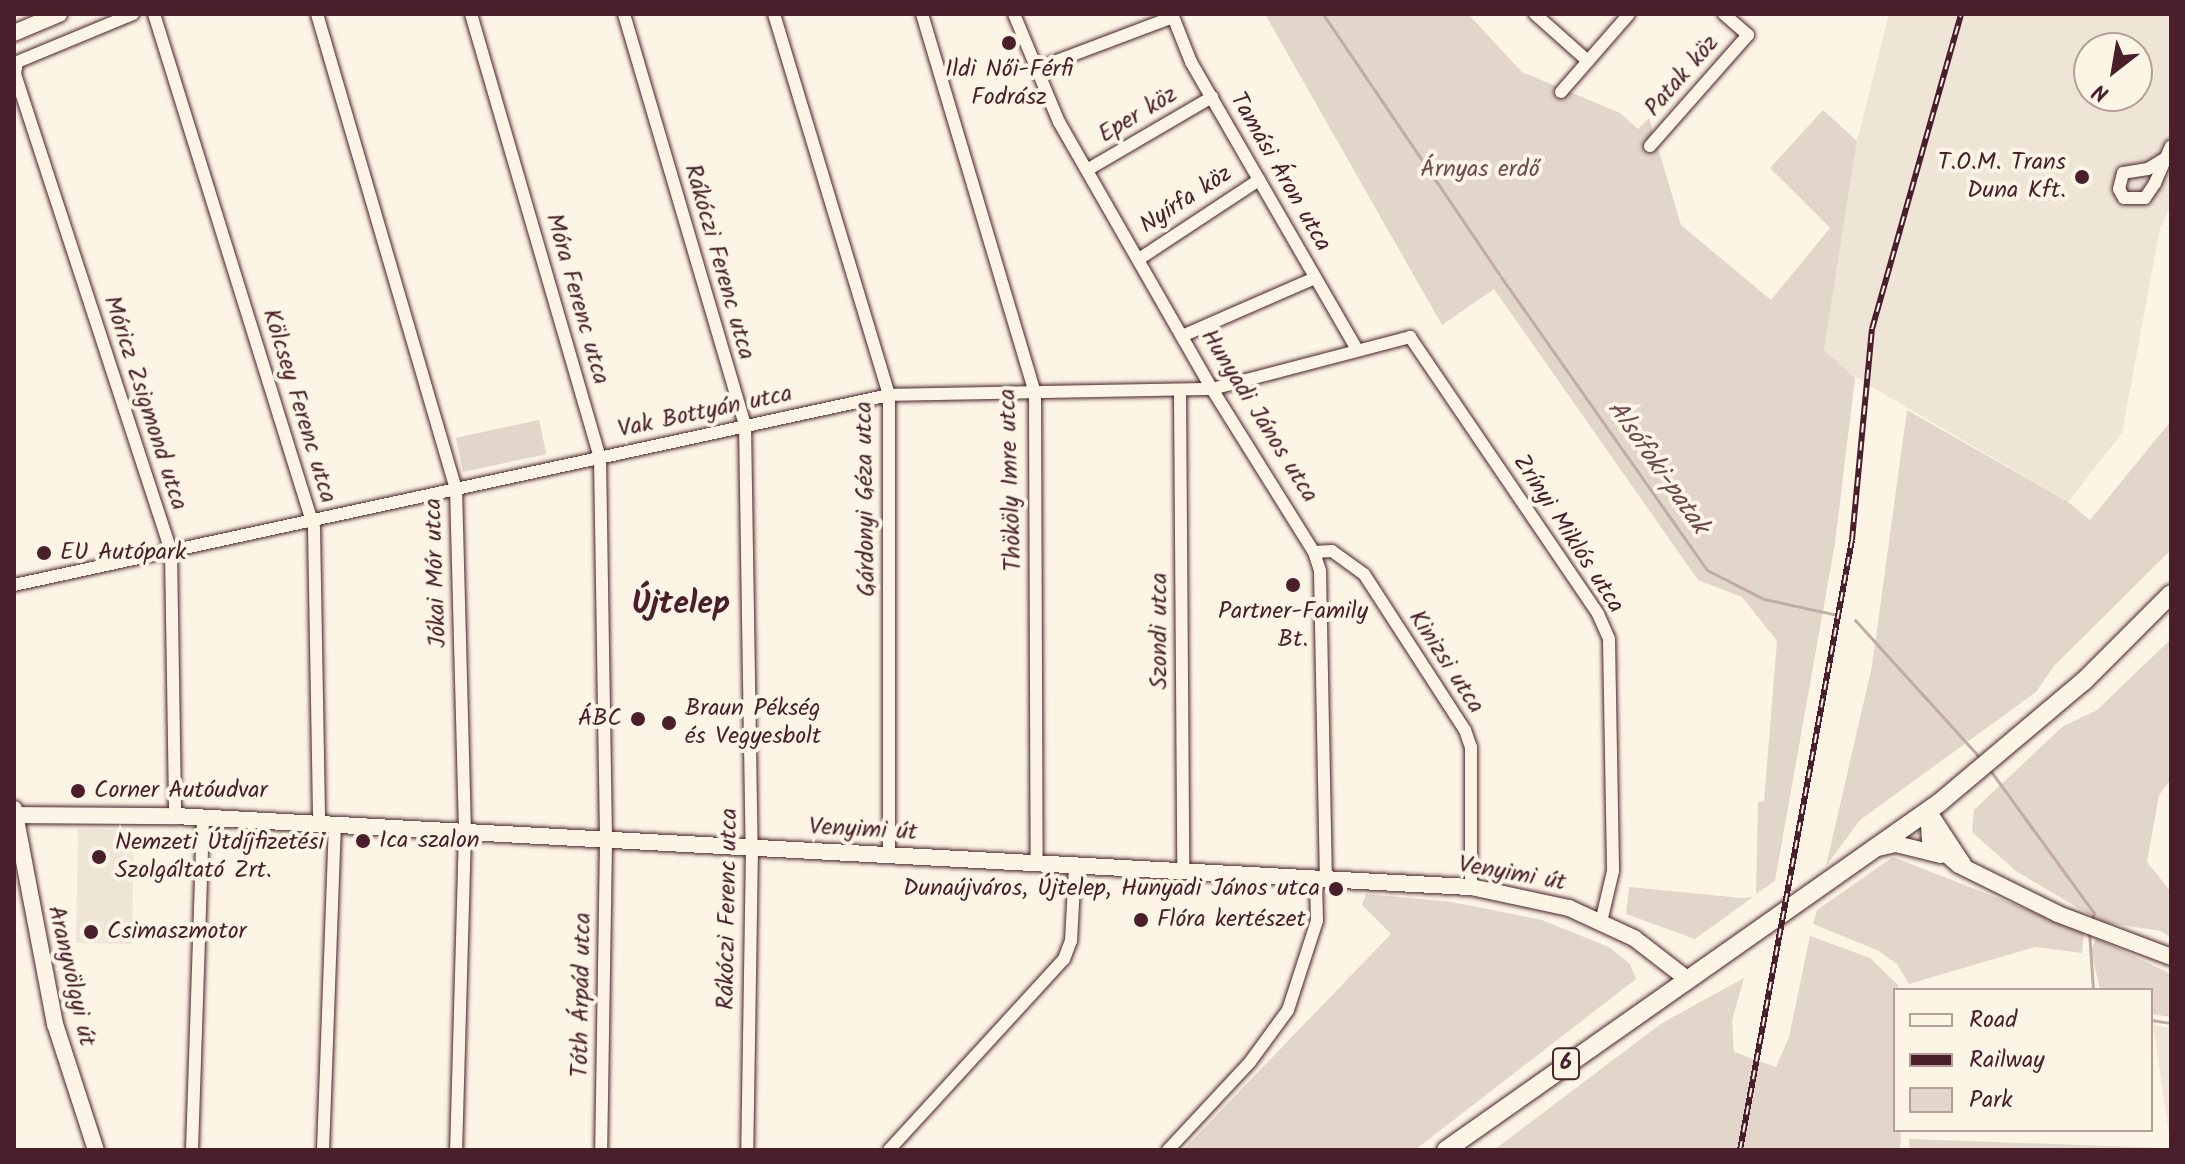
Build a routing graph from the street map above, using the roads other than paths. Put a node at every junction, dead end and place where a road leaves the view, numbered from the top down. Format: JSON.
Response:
{"nodes":[{"id":1,"x":59,"y":14,"type":"edge"},
{"id":2,"x":133,"y":14,"type":"edge"},
{"id":3,"x":154,"y":14,"type":"edge"},
{"id":4,"x":317,"y":14,"type":"edge"},
{"id":5,"x":471,"y":14,"type":"edge"},
{"id":6,"x":624,"y":14,"type":"edge"},
{"id":7,"x":774,"y":14,"type":"edge"},
{"id":8,"x":922,"y":14,"type":"edge"},
{"id":9,"x":1014,"y":14,"type":"edge"},
{"id":10,"x":1535,"y":14,"type":"edge"},
{"id":11,"x":1629,"y":14,"type":"edge"},
{"id":12,"x":1724,"y":14,"type":"edge"},
{"id":13,"x":1172,"y":16,"type":"edge"},
{"id":14,"x":14,"y":33,"type":"edge"},
{"id":15,"x":1588,"y":61,"type":"junction"},
{"id":16,"x":1038,"y":68,"type":"junction"},
{"id":17,"x":1561,"y":92,"type":"dead end"},
{"id":18,"x":1212,"y":97,"type":"junction"},
{"id":19,"x":1650,"y":146,"type":"dead end"},
{"id":20,"x":1087,"y":170,"type":"junction"},
{"id":21,"x":1259,"y":180,"type":"junction"},
{"id":22,"x":1139,"y":259,"type":"junction"},
{"id":23,"x":1315,"y":278,"type":"junction"},
{"id":24,"x":1182,"y":336,"type":"junction"},
{"id":25,"x":1410,"y":337,"type":"joint"},
{"id":26,"x":1357,"y":349,"type":"junction"},
{"id":27,"x":1212,"y":389,"type":"junction"},
{"id":28,"x":1180,"y":391,"type":"junction"},
{"id":29,"x":1035,"y":394,"type":"junction"},
{"id":30,"x":889,"y":395,"type":"junction"},
{"id":31,"x":745,"y":425,"type":"junction"},
{"id":32,"x":600,"y":457,"type":"junction"},
{"id":33,"x":456,"y":488,"type":"junction"},
{"id":34,"x":312,"y":520,"type":"junction"},
{"id":35,"x":171,"y":551,"type":"junction"},
{"id":36,"x":1314,"y":552,"type":"junction"},
{"id":37,"x":14,"y":585,"type":"edge"},
{"id":38,"x":2171,"y":594,"type":"edge"},
{"id":39,"x":1951,"y":793,"type":"junction"},
{"id":40,"x":1928,"y":811,"type":"junction"},
{"id":41,"x":14,"y":813,"type":"edge"},
{"id":42,"x":175,"y":816,"type":"junction"},
{"id":43,"x":203,"y":817,"type":"junction"},
{"id":44,"x":327,"y":825,"type":"junction"},
{"id":45,"x":1943,"y":828,"type":"junction"},
{"id":46,"x":465,"y":832,"type":"junction"},
{"id":47,"x":606,"y":842,"type":"junction"},
{"id":48,"x":752,"y":848,"type":"junction"},
{"id":49,"x":1877,"y":848,"type":"junction"},
{"id":50,"x":889,"y":856,"type":"junction"},
{"id":51,"x":1944,"y":856,"type":"junction"},
{"id":52,"x":1037,"y":864,"type":"junction"},
{"id":53,"x":1075,"y":866,"type":"junction"},
{"id":54,"x":1183,"y":871,"type":"junction"},
{"id":55,"x":1973,"y":873,"type":"junction"},
{"id":56,"x":1321,"y":879,"type":"junction"},
{"id":57,"x":1471,"y":887,"type":"junction"},
{"id":58,"x":1601,"y":922,"type":"junction"},
{"id":59,"x":2171,"y":957,"type":"edge"},
{"id":60,"x":1687,"y":979,"type":"junction"},
{"id":61,"x":96,"y":1150,"type":"edge"},
{"id":62,"x":192,"y":1150,"type":"edge"},
{"id":63,"x":323,"y":1150,"type":"edge"},
{"id":64,"x":456,"y":1150,"type":"edge"},
{"id":65,"x":601,"y":1150,"type":"edge"},
{"id":66,"x":747,"y":1150,"type":"edge"},
{"id":67,"x":889,"y":1150,"type":"edge"},
{"id":68,"x":1168,"y":1150,"type":"edge"},
{"id":69,"x":1446,"y":1150,"type":"edge"}],
"edges":[{"from":1,"to":14,"type":"street"},
{"from":2,"to":35,"type":"street","name":"Móricz Zsigmond utca"},
{"from":3,"to":34,"type":"street","name":"Kölcsey Ferenc utca"},
{"from":4,"to":33,"type":"street","name":"Jókai Mór utca"},
{"from":5,"to":32,"type":"street","name":"Móra Ferenc utca"},
{"from":6,"to":31,"type":"street","name":"Rákóczi Ferenc utca"},
{"from":7,"to":30,"type":"street","name":"Gárdonyi Géza utca"},
{"from":8,"to":29,"type":"street","name":"Thököly Imre utca"},
{"from":9,"to":16,"type":"street","name":"Hunyadi János utca"},
{"from":10,"to":15,"type":"street"},
{"from":11,"to":15,"type":"street"},
{"from":12,"to":19,"type":"street","name":"Patak köz"},
{"from":13,"to":16,"type":"street"},
{"from":13,"to":18,"type":"street","name":"Tamási Áron utca"},
{"from":15,"to":17,"type":"street"},
{"from":16,"to":20,"type":"street","name":"Hunyadi János utca"},
{"from":18,"to":20,"type":"street","name":"Eper köz"},
{"from":18,"to":21,"type":"street","name":"Tamási Áron utca"},
{"from":20,"to":22,"type":"street","name":"Hunyadi János utca"},
{"from":21,"to":22,"type":"street","name":"Nyírfa köz"},
{"from":21,"to":23,"type":"street","name":"Tamási Áron utca"},
{"from":22,"to":24,"type":"street","name":"Hunyadi János utca"},
{"from":23,"to":24,"type":"street"},
{"from":23,"to":26,"type":"street","name":"Tamási Áron utca"},
{"from":24,"to":27,"type":"street","name":"Hunyadi János utca"},
{"from":25,"to":26,"type":"street","name":"Vak Bottyán utca"},
{"from":25,"to":58,"type":"street","name":"Zrínyi Miklós utca"},
{"from":26,"to":27,"type":"street","name":"Vak Bottyán utca"},
{"from":27,"to":28,"type":"street","name":"Vak Bottyán utca"},
{"from":27,"to":36,"type":"street","name":"Hunyadi János utca"},
{"from":28,"to":29,"type":"street","name":"Vak Bottyán utca"},
{"from":28,"to":54,"type":"street","name":"Szondi utca"},
{"from":29,"to":30,"type":"street","name":"Vak Bottyán utca"},
{"from":29,"to":52,"type":"street","name":"Thököly Imre utca"},
{"from":30,"to":31,"type":"street","name":"Vak Bottyán utca"},
{"from":30,"to":50,"type":"street","name":"Gárdonyi Géza utca"},
{"from":31,"to":32,"type":"street","name":"Vak Bottyán utca"},
{"from":31,"to":48,"type":"street","name":"Rákóczi Ferenc utca"},
{"from":32,"to":33,"type":"street","name":"Vak Bottyán utca"},
{"from":32,"to":47,"type":"street","name":"Móra Ferenc utca"},
{"from":33,"to":34,"type":"street","name":"Vak Bottyán utca"},
{"from":33,"to":46,"type":"street","name":"Jókai Mór utca"},
{"from":34,"to":35,"type":"street","name":"Vak Bottyán utca"},
{"from":34,"to":44,"type":"street","name":"Kölcsey Ferenc utca"},
{"from":35,"to":37,"type":"street","name":"Vak Bottyán utca"},
{"from":35,"to":42,"type":"street","name":"Móricz Zsigmond utca"},
{"from":36,"to":56,"type":"street","name":"Hunyadi János utca"},
{"from":36,"to":57,"type":"street","name":"Kinizsi utca"},
{"from":38,"to":39,"type":"main road","number":"6"},
{"from":39,"to":40,"type":"main road","number":"6"},
{"from":39,"to":45,"type":"street"},
{"from":40,"to":45,"type":"street"},
{"from":40,"to":49,"type":"main road","number":"6"},
{"from":40,"to":51,"type":"street"},
{"from":41,"to":42,"type":"street","name":"Venyimi út"},
{"from":41,"to":61,"type":"street","name":"Aranyvölgyi út"},
{"from":42,"to":43,"type":"street","name":"Venyimi út"},
{"from":43,"to":44,"type":"street","name":"Venyimi út"},
{"from":43,"to":62,"type":"street"},
{"from":44,"to":46,"type":"street","name":"Venyimi út"},
{"from":44,"to":63,"type":"street","name":"Kölcsey Ferenc utca"},
{"from":45,"to":55,"type":"street"},
{"from":46,"to":47,"type":"street","name":"Venyimi út"},
{"from":46,"to":64,"type":"street","name":"Jókai Mór utca"},
{"from":47,"to":48,"type":"street","name":"Venyimi út"},
{"from":47,"to":65,"type":"street","name":"Tóth Árpád utca"},
{"from":48,"to":50,"type":"street","name":"Venyimi út"},
{"from":48,"to":66,"type":"street","name":"Rákóczi Ferenc utca"},
{"from":49,"to":51,"type":"street"},
{"from":49,"to":60,"type":"main road","number":"6"},
{"from":50,"to":52,"type":"street","name":"Venyimi út"},
{"from":51,"to":55,"type":"street"},
{"from":52,"to":53,"type":"street","name":"Venyimi út"},
{"from":53,"to":54,"type":"street","name":"Venyimi út"},
{"from":53,"to":67,"type":"street"},
{"from":54,"to":56,"type":"street","name":"Venyimi út"},
{"from":55,"to":59,"type":"street"},
{"from":56,"to":57,"type":"street","name":"Venyimi út"},
{"from":56,"to":68,"type":"street","name":"Hunyadi János utca"},
{"from":57,"to":58,"type":"street","name":"Venyimi út"},
{"from":58,"to":60,"type":"street","name":"Venyimi út"},
{"from":60,"to":69,"type":"main road","number":"6"}]}
